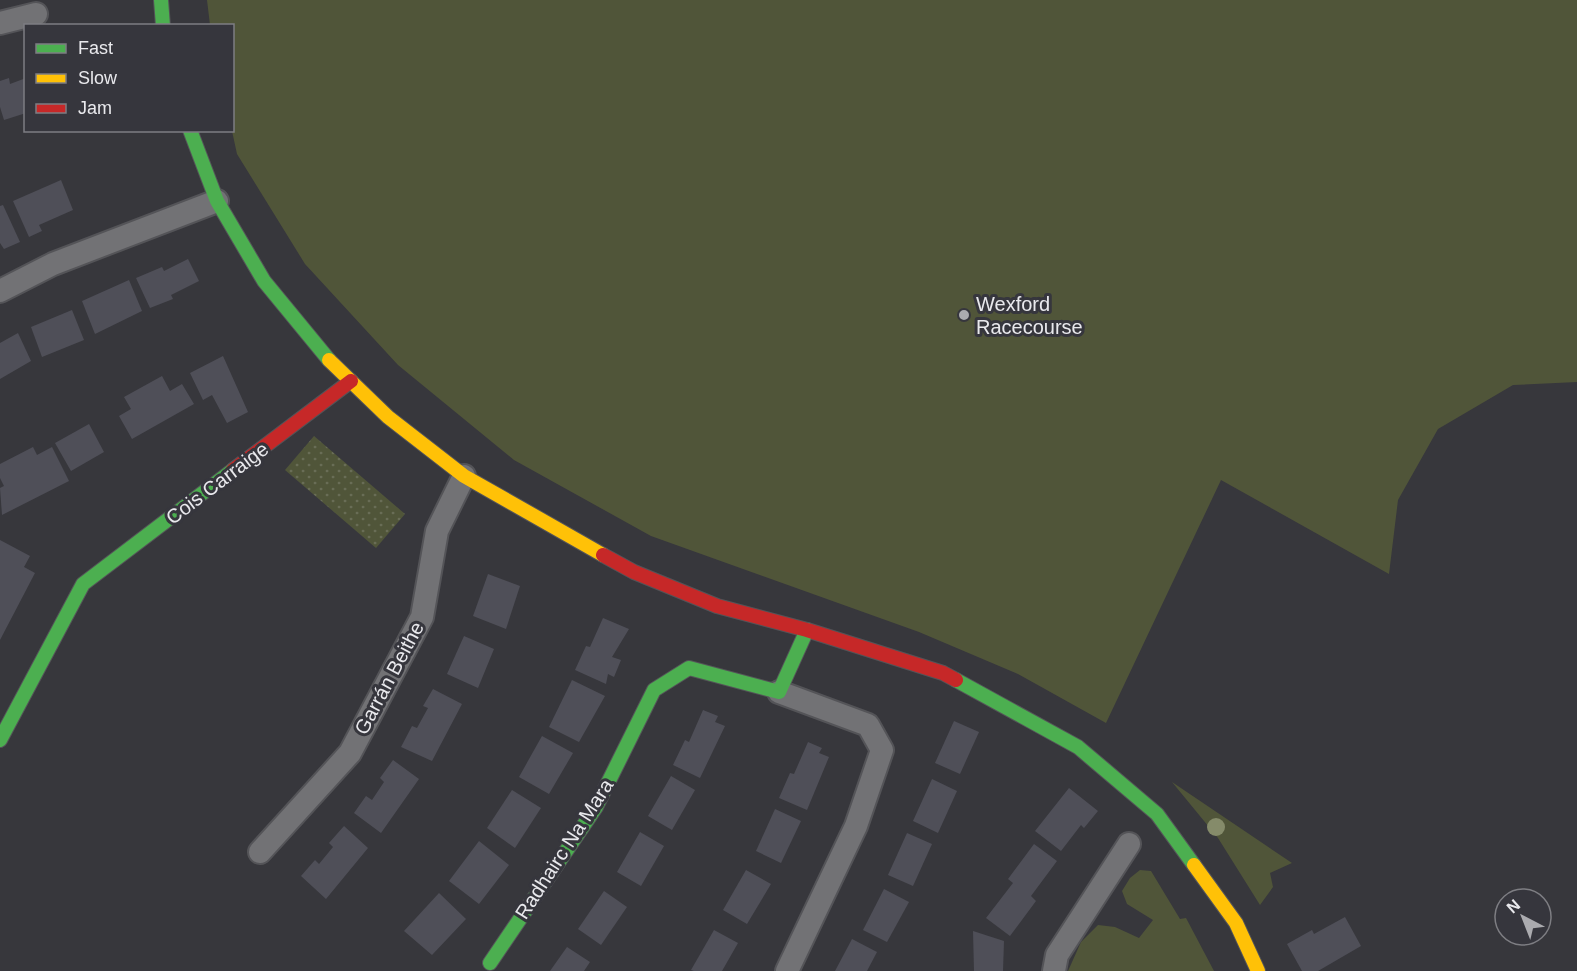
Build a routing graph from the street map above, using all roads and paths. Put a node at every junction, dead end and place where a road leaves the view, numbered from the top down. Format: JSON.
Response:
{"nodes":[{"id":1,"x":161,"y":0,"type":"edge"},
{"id":2,"x":36,"y":14,"type":"dead end"},
{"id":3,"x":0,"y":23,"type":"edge"},
{"id":4,"x":163,"y":24,"type":"edge"},
{"id":5,"x":191,"y":132,"type":"edge"},
{"id":6,"x":218,"y":201,"type":"junction"},
{"id":7,"x":0,"y":291,"type":"edge"},
{"id":8,"x":351,"y":381,"type":"junction"},
{"id":9,"x":464,"y":476,"type":"junction"},
{"id":10,"x":807,"y":630,"type":"junction"},
{"id":11,"x":779,"y":692,"type":"junction"},
{"id":12,"x":0,"y":740,"type":"edge"},
{"id":13,"x":1129,"y":843,"type":"dead end"},
{"id":14,"x":260,"y":852,"type":"dead end"},
{"id":15,"x":490,"y":963,"type":"dead end"},
{"id":16,"x":787,"y":971,"type":"edge"},
{"id":17,"x":1054,"y":971,"type":"edge"},
{"id":18,"x":1258,"y":971,"type":"edge"}],
"edges":[{"from":1,"to":4,"type":"street"},
{"from":2,"to":3,"type":"street"},
{"from":5,"to":6,"type":"street"},
{"from":6,"to":7,"type":"street"},
{"from":6,"to":8,"type":"street"},
{"from":8,"to":9,"type":"street"},
{"from":8,"to":12,"type":"street","name":"Cois Carraige"},
{"from":9,"to":10,"type":"street"},
{"from":9,"to":14,"type":"street","name":"Garrán Beithe"},
{"from":10,"to":11,"type":"street"},
{"from":10,"to":18,"type":"street"},
{"from":11,"to":15,"type":"street","name":"Radhairc Na Mara"},
{"from":11,"to":16,"type":"street","name":"Radhairc Na Mara"},
{"from":13,"to":17,"type":"street"}]}
